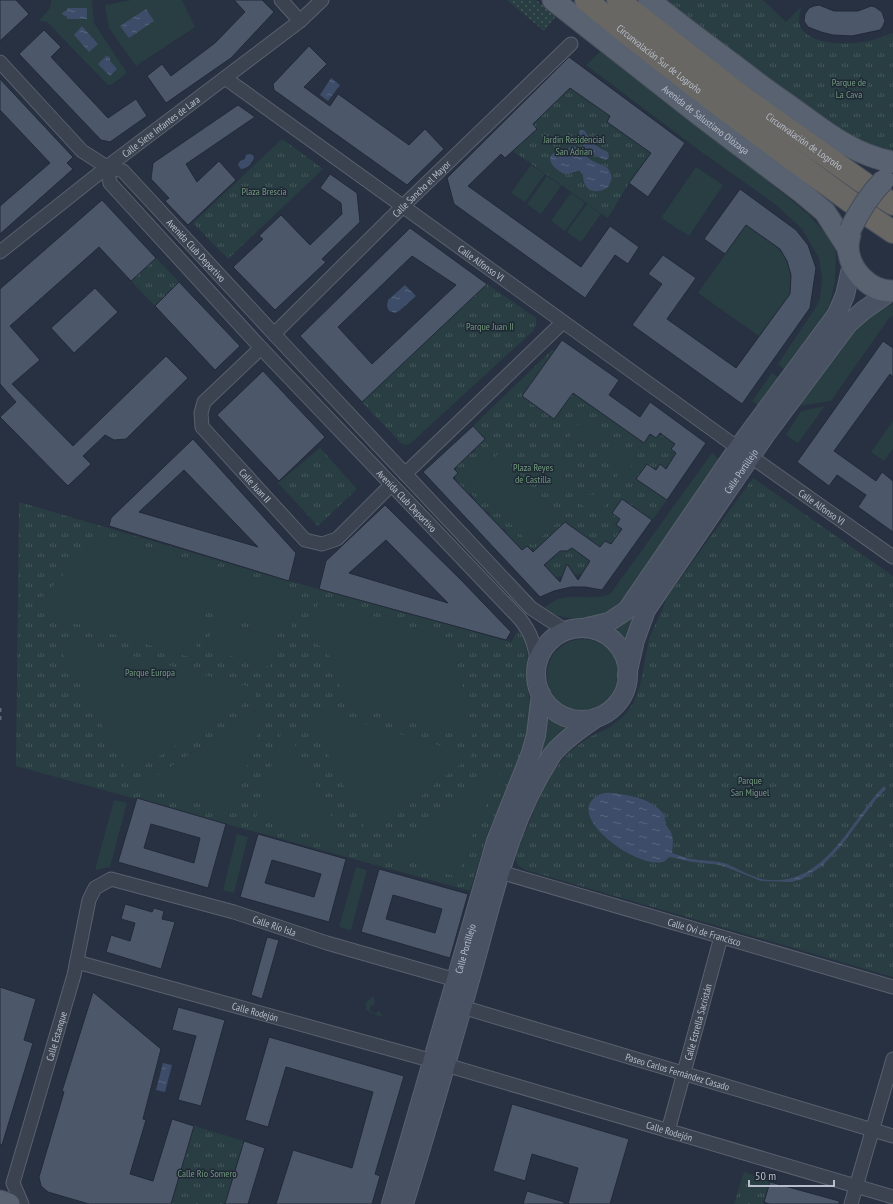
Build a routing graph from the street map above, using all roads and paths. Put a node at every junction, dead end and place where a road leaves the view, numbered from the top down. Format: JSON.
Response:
{"nodes":[{"id":1,"x":281,"y":0,"type":"edge"},
{"id":2,"x":322,"y":0,"type":"edge"},
{"id":3,"x":552,"y":0,"type":"edge"},
{"id":4,"x":586,"y":0,"type":"edge"},
{"id":5,"x":618,"y":0,"type":"edge"},
{"id":6,"x":649,"y":0,"type":"edge"},
{"id":7,"x":300,"y":21,"type":"junction"},
{"id":8,"x":571,"y":44,"type":"dead end"},
{"id":9,"x":0,"y":62,"type":"edge"},
{"id":10,"x":225,"y":78,"type":"junction"},
{"id":11,"x":745,"y":99,"type":"joint"},
{"id":12,"x":107,"y":167,"type":"junction"},
{"id":13,"x":885,"y":184,"type":"edge"},
{"id":14,"x":851,"y":202,"type":"dead end"},
{"id":15,"x":403,"y":206,"type":"junction"},
{"id":16,"x":868,"y":215,"type":"dead end"},
{"id":17,"x":893,"y":232,"type":"edge"},
{"id":18,"x":850,"y":248,"type":"junction"},
{"id":19,"x":0,"y":252,"type":"edge"},
{"id":20,"x":892,"y":291,"type":"edge"},
{"id":21,"x":563,"y":322,"type":"junction"},
{"id":22,"x":274,"y":334,"type":"junction"},
{"id":23,"x":261,"y":348,"type":"junction"},
{"id":24,"x":296,"y":358,"type":"junction"},
{"id":25,"x":744,"y":452,"type":"junction"},
{"id":26,"x":405,"y":474,"type":"junction"},
{"id":27,"x":391,"y":485,"type":"junction"},
{"id":28,"x":893,"y":557,"type":"edge"},
{"id":29,"x":574,"y":630,"type":"junction"},
{"id":30,"x":538,"y":662,"type":"junction"},
{"id":31,"x":627,"y":675,"type":"junction"},
{"id":32,"x":541,"y":694,"type":"junction"},
{"id":33,"x":596,"y":718,"type":"junction"},
{"id":34,"x":508,"y":875,"type":"junction"},
{"id":35,"x":95,"y":888,"type":"joint"},
{"id":36,"x":722,"y":937,"type":"junction"},
{"id":37,"x":77,"y":962,"type":"junction"},
{"id":38,"x":456,"y":980,"type":"junction"},
{"id":39,"x":893,"y":987,"type":"edge"},
{"id":40,"x":462,"y":1007,"type":"junction"},
{"id":41,"x":893,"y":1059,"type":"edge"},
{"id":42,"x":440,"y":1063,"type":"junction"},
{"id":43,"x":684,"y":1073,"type":"junction"},
{"id":44,"x":872,"y":1129,"type":"junction"},
{"id":45,"x":668,"y":1131,"type":"junction"},
{"id":46,"x":893,"y":1136,"type":"edge"},
{"id":47,"x":13,"y":1183,"type":"junction"},
{"id":48,"x":856,"y":1186,"type":"junction"},
{"id":49,"x":0,"y":1192,"type":"edge"},
{"id":50,"x":893,"y":1197,"type":"edge"},
{"id":51,"x":0,"y":1201,"type":"edge"},
{"id":52,"x":9,"y":1204,"type":"edge"},
{"id":53,"x":22,"y":1204,"type":"edge"},
{"id":54,"x":391,"y":1204,"type":"edge"},
{"id":55,"x":404,"y":1204,"type":"edge"},
{"id":56,"x":851,"y":1204,"type":"edge"}],
"edges":[{"from":1,"to":7,"type":"street"},
{"from":2,"to":7,"type":"street","name":"Calle Siete Infantes de Lara"},
{"from":3,"to":18,"type":"main road","name":"Avenida de Salustiano Olózaga"},
{"from":4,"to":14,"type":"highway","name":"Circunvalación Sur de Logroño"},
{"from":5,"to":11,"type":"highway","name":"Circunvalación Sur de Logroño"},
{"from":6,"to":13,"type":"main road"},
{"from":7,"to":10,"type":"street","name":"Calle Siete Infantes de Lara"},
{"from":8,"to":15,"type":"street","name":"Calle Sancho el Mayor"},
{"from":9,"to":12,"type":"street","name":"Avenida Club Deportivo"},
{"from":10,"to":12,"type":"street","name":"Calle Siete Infantes de Lara"},
{"from":10,"to":15,"type":"street","name":"Calle Alfonso VI"},
{"from":11,"to":13,"type":"highway","name":"Circunvalación de Logroño"},
{"from":12,"to":19,"type":"street","name":"Calle Siete Infantes de Lara"},
{"from":12,"to":22,"type":"street","name":"Avenida Club Deportivo"},
{"from":12,"to":23,"type":"street","name":"Avenida Club Deportivo"},
{"from":13,"to":18,"type":"main road","bridge":true},
{"from":15,"to":21,"type":"street","name":"Calle Alfonso VI"},
{"from":15,"to":22,"type":"street","name":"Calle Sancho el Mayor"},
{"from":16,"to":17,"type":"highway"},
{"from":18,"to":20,"type":"main road","name":"Avenida de Salustiano Olózaga"},
{"from":18,"to":25,"type":"main road","name":"Calle Portillejo"},
{"from":20,"to":25,"type":"main road","name":"Calle Portillejo"},
{"from":21,"to":25,"type":"street","name":"Calle Alfonso VI"},
{"from":21,"to":26,"type":"street"},
{"from":22,"to":24,"type":"street","name":"Avenida Club Deportivo"},
{"from":23,"to":24,"type":"street"},
{"from":23,"to":27,"type":"street","name":"Avenida Club Deportivo"},
{"from":23,"to":27,"type":"street","name":"Calle Juan II"},
{"from":24,"to":26,"type":"street","name":"Avenida Club Deportivo"},
{"from":25,"to":28,"type":"street","name":"Calle Alfonso VI"},
{"from":25,"to":29,"type":"main road","name":"Calle Portillejo"},
{"from":25,"to":31,"type":"main road","name":"Calle Portillejo"},
{"from":26,"to":29,"type":"street","name":"Avenida Club Deportivo"},
{"from":27,"to":30,"type":"street","name":"Avenida Club Deportivo"},
{"from":29,"to":30,"type":"main road"},
{"from":29,"to":31,"type":"main road"},
{"from":30,"to":32,"type":"main road"},
{"from":31,"to":33,"type":"main road"},
{"from":32,"to":33,"type":"main road"},
{"from":32,"to":38,"type":"main road","name":"Calle Portillejo"},
{"from":33,"to":34,"type":"main road","name":"Calle Portillejo"},
{"from":34,"to":36,"type":"street","name":"Calle Ovi de Francisco"},
{"from":34,"to":40,"type":"main road","name":"Calle Portillejo"},
{"from":35,"to":37,"type":"street","name":"Calle Estanque"},
{"from":35,"to":38,"type":"street","name":"Calle Río Isla"},
{"from":36,"to":39,"type":"street","name":"Calle Ovi de Francisco"},
{"from":36,"to":43,"type":"street","name":"Calle Estrella Sacristán"},
{"from":37,"to":42,"type":"street","name":"Calle Rodejón"},
{"from":37,"to":47,"type":"street","name":"Calle Estanque"},
{"from":38,"to":42,"type":"main road","name":"Calle Portillejo"},
{"from":40,"to":42,"type":"main road","name":"Calle Portillejo"},
{"from":40,"to":43,"type":"street","name":"Paseo Carlos Fernández Casado"},
{"from":41,"to":44,"type":"street"},
{"from":42,"to":45,"type":"street","name":"Calle Rodejón"},
{"from":42,"to":54,"type":"main road","name":"Calle Portillejo"},
{"from":42,"to":55,"type":"main road","name":"Calle Portillejo"},
{"from":43,"to":44,"type":"street","name":"Paseo Carlos Fernández Casado"},
{"from":43,"to":45,"type":"street","name":"Calle Estrella Sacristán"},
{"from":44,"to":46,"type":"street","name":"Paseo Carlos Fernández Casado"},
{"from":44,"to":48,"type":"street"},
{"from":45,"to":48,"type":"street","name":"Calle Rodejón"},
{"from":47,"to":49,"type":"street"},
{"from":47,"to":53,"type":"street"},
{"from":48,"to":50,"type":"street","name":"Calle Rodejón"},
{"from":48,"to":56,"type":"street"},
{"from":51,"to":52,"type":"main road"}]}
